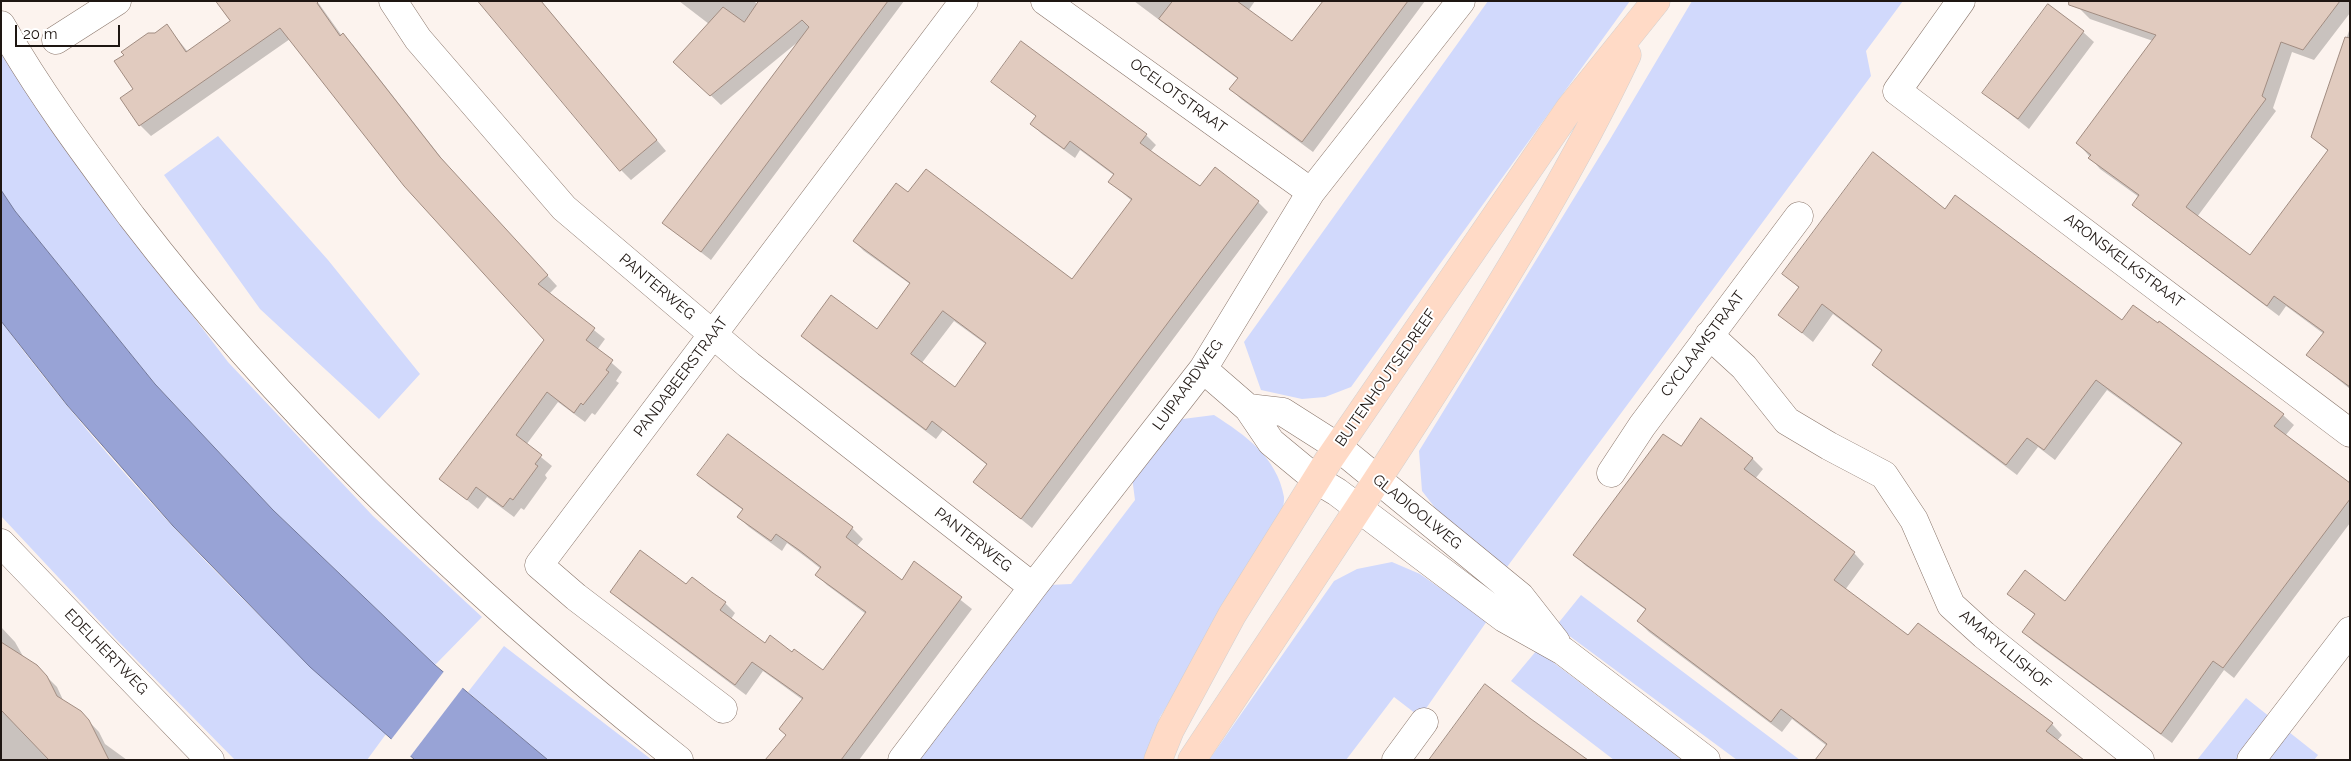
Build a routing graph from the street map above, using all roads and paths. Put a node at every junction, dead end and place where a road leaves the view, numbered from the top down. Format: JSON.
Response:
{"nodes":[{"id":1,"x":117,"y":1,"type":"edge"},
{"id":2,"x":393,"y":1,"type":"edge"},
{"id":3,"x":964,"y":1,"type":"edge"},
{"id":4,"x":1045,"y":1,"type":"edge"},
{"id":5,"x":1461,"y":1,"type":"edge"},
{"id":6,"x":1961,"y":1,"type":"edge"},
{"id":7,"x":1651,"y":8,"type":"edge"},
{"id":8,"x":1,"y":25,"type":"edge"},
{"id":9,"x":56,"y":40,"type":"dead end"},
{"id":10,"x":1311,"y":192,"type":"junction"},
{"id":11,"x":1799,"y":216,"type":"dead end"},
{"id":12,"x":714,"y":334,"type":"junction"},
{"id":13,"x":1709,"y":335,"type":"junction"},
{"id":14,"x":1203,"y":369,"type":"junction"},
{"id":15,"x":1248,"y":408,"type":"junction"},
{"id":16,"x":2350,"y":432,"type":"edge"},
{"id":17,"x":1338,"y":448,"type":"junction"},
{"id":18,"x":1611,"y":473,"type":"dead end"},
{"id":19,"x":1317,"y":480,"type":"junction"},
{"id":20,"x":1378,"y":480,"type":"junction"},
{"id":21,"x":1360,"y":509,"type":"junction"},
{"id":22,"x":1,"y":544,"type":"edge"},
{"id":23,"x":1033,"y":587,"type":"junction"},
{"id":24,"x":2350,"y":631,"type":"edge"},
{"id":25,"x":1563,"y":651,"type":"junction"},
{"id":26,"x":723,"y":710,"type":"dead end"},
{"id":27,"x":1424,"y":722,"type":"dead end"},
{"id":28,"x":210,"y":760,"type":"edge"},
{"id":29,"x":679,"y":760,"type":"edge"},
{"id":30,"x":902,"y":760,"type":"edge"},
{"id":31,"x":1158,"y":760,"type":"edge"},
{"id":32,"x":1192,"y":760,"type":"edge"},
{"id":33,"x":1396,"y":760,"type":"edge"},
{"id":34,"x":1706,"y":760,"type":"edge"},
{"id":35,"x":2140,"y":760,"type":"edge"},
{"id":36,"x":2250,"y":760,"type":"edge"}],
"edges":[{"from":1,"to":9,"type":"street"},
{"from":2,"to":12,"type":"street","name":"PANTERWEG"},
{"from":3,"to":12,"type":"street","name":"PANDABEERSTRAAT"},
{"from":4,"to":10,"type":"street","name":"OCELOTSTRAAT"},
{"from":5,"to":10,"type":"street","name":"LUIPAARDWEG"},
{"from":6,"to":16,"type":"street","name":"ARONSKELKSTRAAT"},
{"from":7,"to":17,"type":"main road","name":"BUITENHOUTSEDREEF"},
{"from":7,"to":20,"type":"main road","name":"BUITENHOUTSEDREEF"},
{"from":8,"to":29,"type":"street"},
{"from":10,"to":14,"type":"street","name":"LUIPAARDWEG"},
{"from":11,"to":13,"type":"street","name":"CYCLAAMSTRAAT"},
{"from":12,"to":23,"type":"street","name":"PANTERWEG"},
{"from":12,"to":26,"type":"street","name":"PANDABEERSTRAAT"},
{"from":13,"to":18,"type":"street","name":"CYCLAAMSTRAAT"},
{"from":13,"to":35,"type":"street","name":"AMARYLLISHOF"},
{"from":14,"to":15,"type":"street","name":"GLADIOOLWEG"},
{"from":14,"to":23,"type":"street","name":"LUIPAARDWEG"},
{"from":15,"to":17,"type":"street","name":"GLADIOOLWEG"},
{"from":15,"to":19,"type":"street","name":"GLADIOOLWEG"},
{"from":17,"to":19,"type":"main road","name":"BUITENHOUTSEDREEF"},
{"from":17,"to":20,"type":"street","name":"GLADIOOLWEG"},
{"from":19,"to":21,"type":"street","name":"GLADIOOLWEG"},
{"from":19,"to":31,"type":"main road","name":"BUITENHOUTSEDREEF"},
{"from":20,"to":21,"type":"main road","name":"BUITENHOUTSEDREEF"},
{"from":20,"to":25,"type":"street","name":"GLADIOOLWEG"},
{"from":21,"to":25,"type":"street","name":"GLADIOOLWEG"},
{"from":21,"to":32,"type":"main road","name":"BUITENHOUTSEDREEF"},
{"from":22,"to":28,"type":"street","name":"EDELHERTWEG"},
{"from":23,"to":30,"type":"street","name":"LUIPAARDWEG"},
{"from":24,"to":36,"type":"street"},
{"from":25,"to":34,"type":"street","name":"GLADIOOLWEG"},
{"from":27,"to":33,"type":"street"}]}
